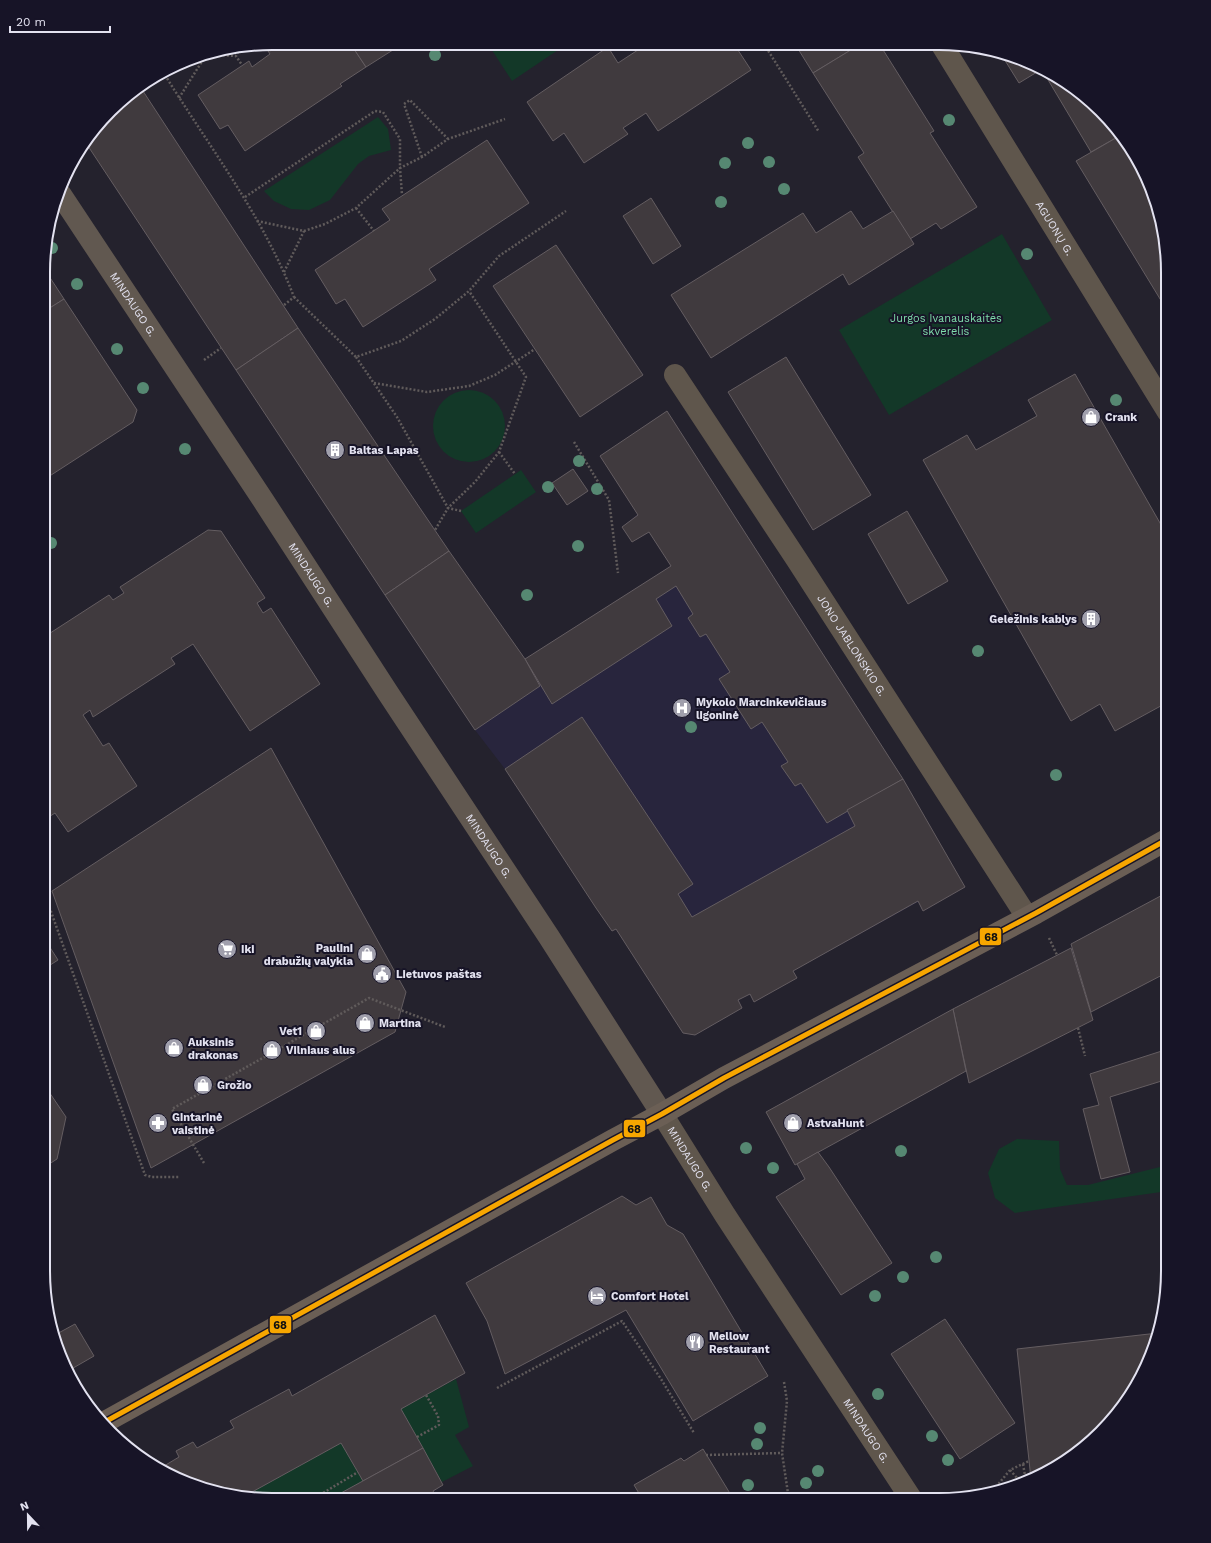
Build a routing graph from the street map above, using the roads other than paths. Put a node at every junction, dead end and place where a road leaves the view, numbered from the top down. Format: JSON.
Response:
{"nodes":[{"id":1,"x":945,"y":50,"type":"edge"},
{"id":2,"x":63,"y":198,"type":"edge"},
{"id":3,"x":675,"y":375,"type":"dead end"},
{"id":4,"x":1161,"y":401,"type":"edge"},
{"id":5,"x":1161,"y":843,"type":"edge"},
{"id":6,"x":1027,"y":918,"type":"junction"},
{"id":7,"x":662,"y":1114,"type":"junction"},
{"id":8,"x":108,"y":1420,"type":"edge"},
{"id":9,"x":907,"y":1493,"type":"edge"}],
"edges":[{"from":1,"to":4,"type":"street","name":"AGUONŲ G."},
{"from":2,"to":7,"type":"main road","name":"MINDAUGO G."},
{"from":3,"to":6,"type":"street","name":"JONO JABLONSKIO G."},
{"from":5,"to":6,"type":"main road"},
{"from":6,"to":7,"type":"main road"},
{"from":7,"to":8,"type":"main road"},
{"from":7,"to":9,"type":"street","name":"MINDAUGO G."}]}
